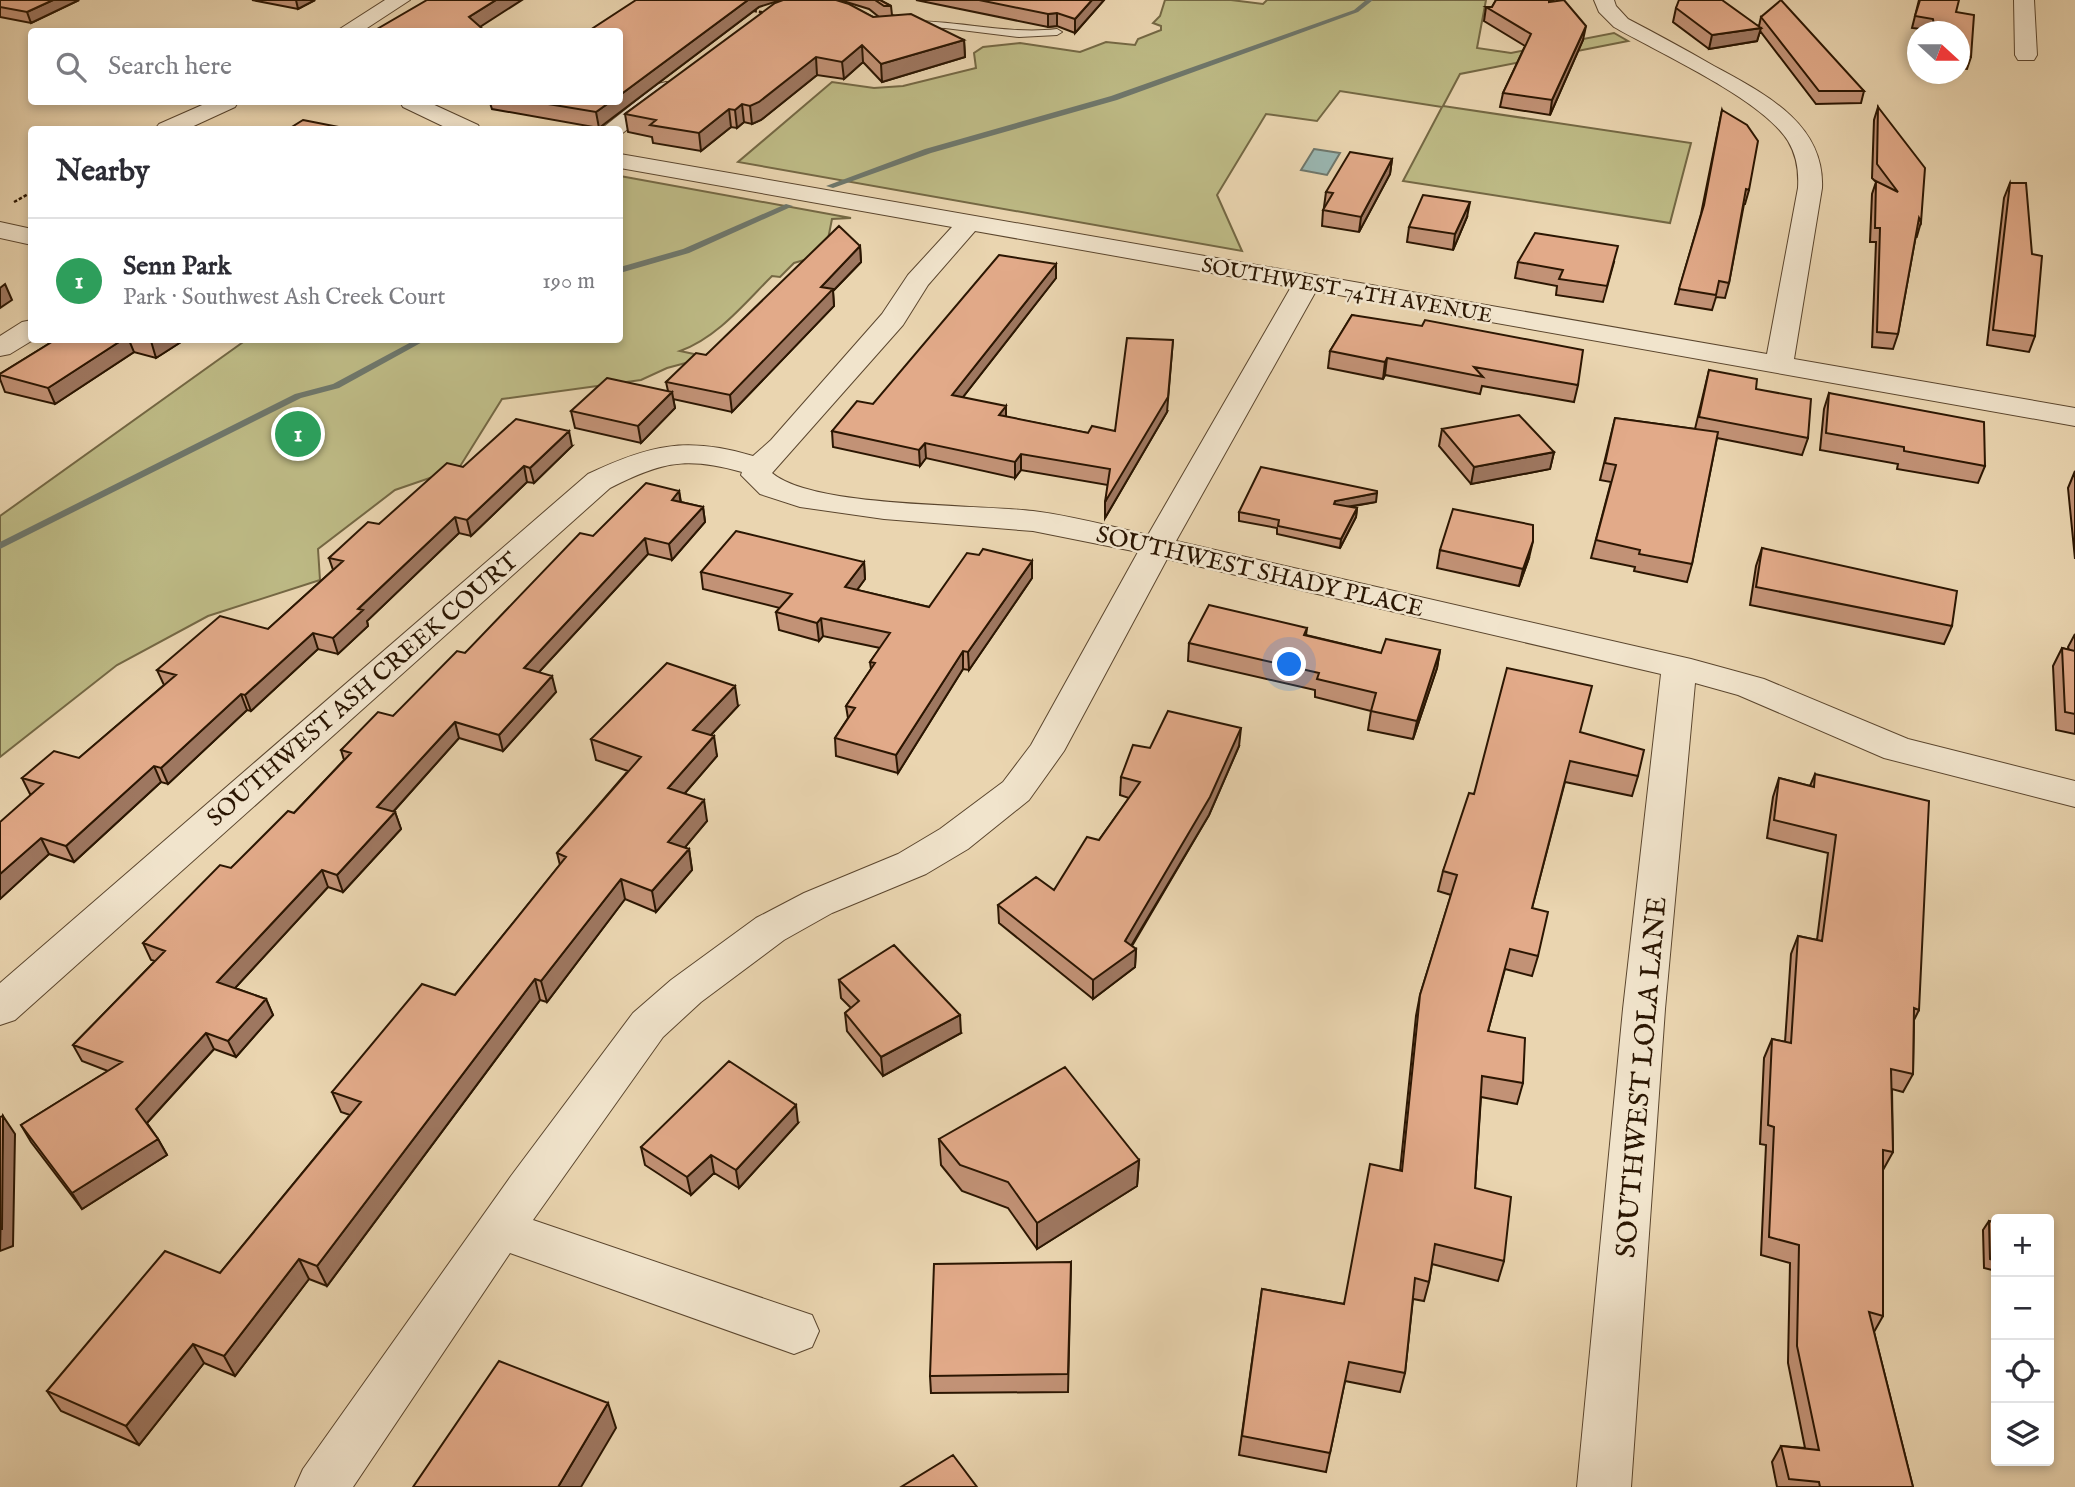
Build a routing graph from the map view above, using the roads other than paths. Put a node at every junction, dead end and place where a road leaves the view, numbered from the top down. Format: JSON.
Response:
{"nodes":[{"id":1,"x":400,"y":0,"type":"edge"},
{"id":2,"x":1604,"y":0,"type":"edge"},
{"id":3,"x":2024,"y":0,"type":"edge"},
{"id":4,"x":899,"y":25,"type":"edge"},
{"id":5,"x":352,"y":28,"type":"edge"},
{"id":6,"x":1056,"y":32,"type":"edge"},
{"id":7,"x":2026,"y":55,"type":"dead end"},
{"id":8,"x":684,"y":75,"type":"edge"},
{"id":9,"x":220,"y":105,"type":"edge"},
{"id":10,"x":417,"y":105,"type":"edge"},
{"id":11,"x":174,"y":126,"type":"edge"},
{"id":12,"x":462,"y":126,"type":"edge"},
{"id":13,"x":616,"y":126,"type":"edge"},
{"id":14,"x":623,"y":162,"type":"edge"},
{"id":15,"x":968,"y":224,"type":"junction"},
{"id":16,"x":0,"y":230,"type":"edge"},
{"id":17,"x":28,"y":236,"type":"edge"},
{"id":18,"x":1307,"y":283,"type":"junction"},
{"id":19,"x":28,"y":330,"type":"edge"},
{"id":20,"x":0,"y":348,"type":"edge"},
{"id":21,"x":1779,"y":366,"type":"junction"},
{"id":22,"x":2075,"y":417,"type":"edge"},
{"id":23,"x":759,"y":467,"type":"junction"},
{"id":24,"x":1157,"y":547,"type":"junction"},
{"id":25,"x":1679,"y":667,"type":"junction"},
{"id":26,"x":2075,"y":794,"type":"edge"},
{"id":27,"x":0,"y":1008,"type":"edge"},
{"id":28,"x":500,"y":1229,"type":"junction"},
{"id":29,"x":794,"y":1331,"type":"dead end"},
{"id":30,"x":322,"y":1487,"type":"edge"},
{"id":31,"x":1604,"y":1487,"type":"edge"}],
"edges":[{"from":1,"to":5,"type":"street"},
{"from":2,"to":21,"type":"street"},
{"from":3,"to":7,"type":"street"},
{"from":4,"to":6,"type":"lane"},
{"from":8,"to":13,"type":"street"},
{"from":9,"to":11,"type":"street"},
{"from":10,"to":12,"type":"street"},
{"from":14,"to":15,"type":"street","name":"SOUTHWEST 74TH AVENUE"},
{"from":15,"to":18,"type":"street","name":"SOUTHWEST 74TH AVENUE"},
{"from":15,"to":23,"type":"street"},
{"from":16,"to":17,"type":"street"},
{"from":18,"to":21,"type":"street","name":"SOUTHWEST 74TH AVENUE"},
{"from":18,"to":24,"type":"street"},
{"from":19,"to":20,"type":"street"},
{"from":21,"to":22,"type":"street","name":"SOUTHWEST 74TH AVENUE"},
{"from":23,"to":24,"type":"street","name":"SOUTHWEST SHADY PLACE"},
{"from":23,"to":27,"type":"street","name":"SOUTHWEST ASH CREEK COURT"},
{"from":24,"to":25,"type":"street","name":"SOUTHWEST SHADY PLACE"},
{"from":24,"to":28,"type":"street"},
{"from":25,"to":26,"type":"street","name":"SOUTHWEST SHADY PLACE"},
{"from":25,"to":31,"type":"street","name":"SOUTHWEST LOLA LANE"},
{"from":28,"to":29,"type":"street"},
{"from":28,"to":30,"type":"street"}]}
